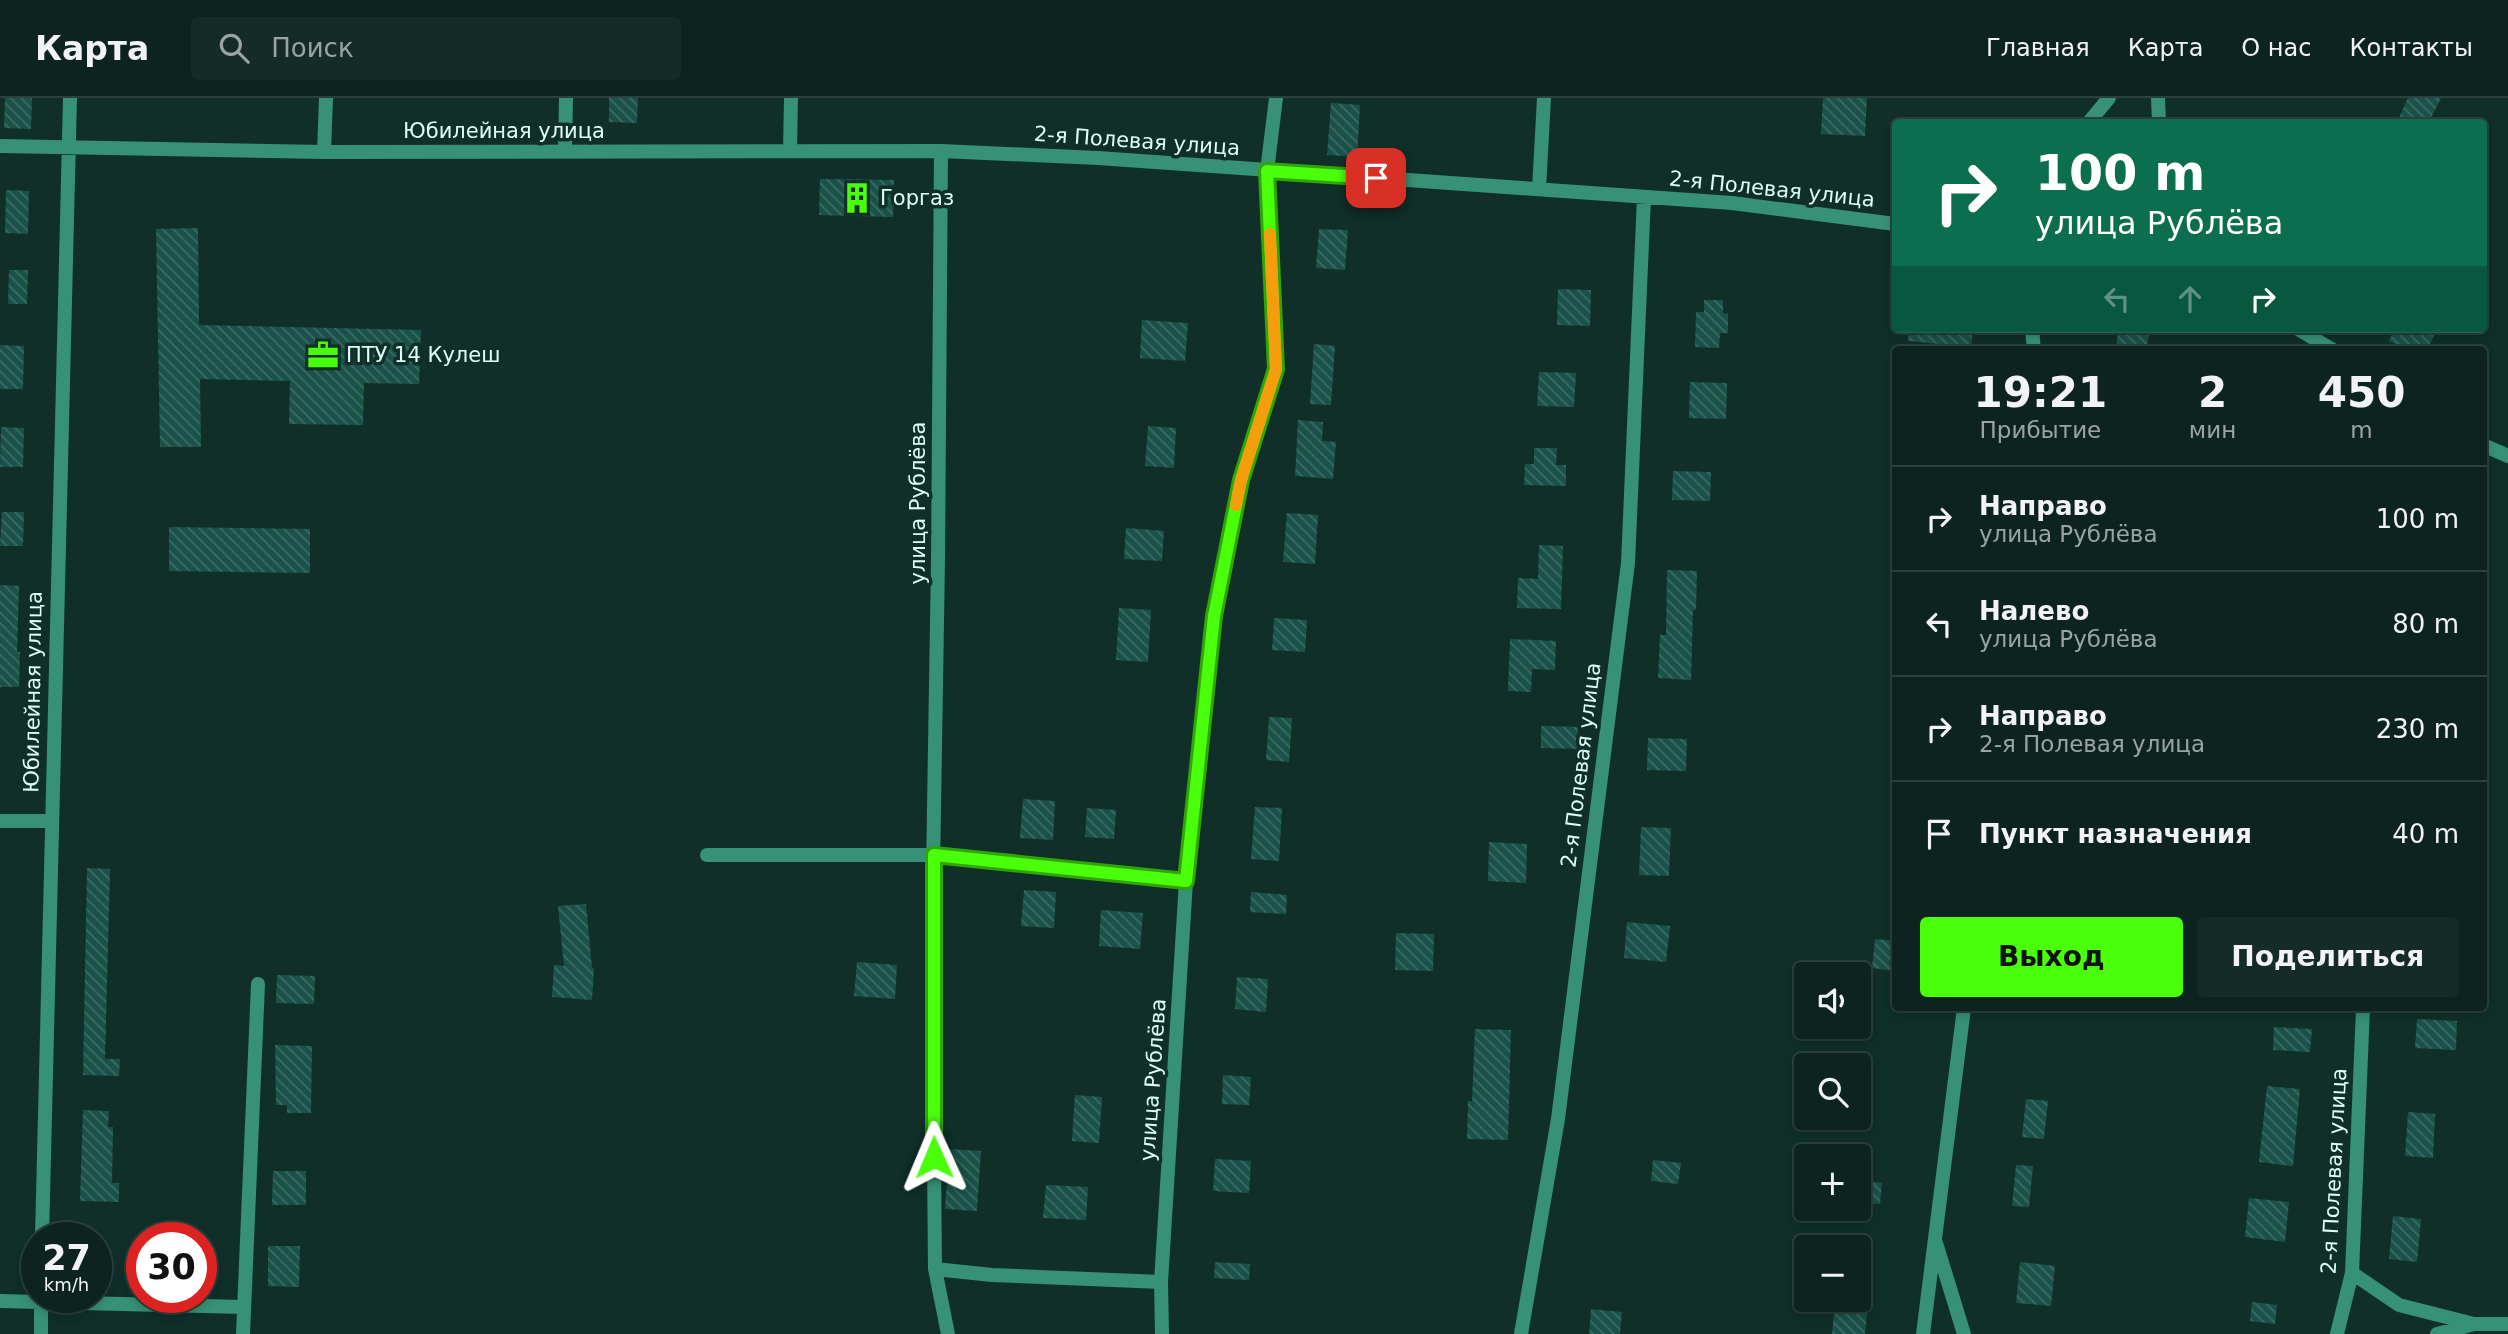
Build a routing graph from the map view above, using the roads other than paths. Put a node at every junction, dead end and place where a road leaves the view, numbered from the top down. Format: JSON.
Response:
{"nodes":[{"id":1,"x":70,"y":98,"type":"edge"},
{"id":2,"x":326,"y":98,"type":"edge"},
{"id":3,"x":566,"y":98,"type":"edge"},
{"id":4,"x":791,"y":98,"type":"edge"},
{"id":5,"x":1276,"y":98,"type":"edge"},
{"id":6,"x":1544,"y":98,"type":"edge"},
{"id":7,"x":2109,"y":98,"type":"edge"},
{"id":8,"x":2158,"y":98,"type":"edge"},
{"id":9,"x":2092,"y":119,"type":"edge"},
{"id":10,"x":2159,"y":119,"type":"edge"},
{"id":11,"x":0,"y":146,"type":"edge"},
{"id":12,"x":68,"y":148,"type":"junction"},
{"id":13,"x":790,"y":151,"type":"junction"},
{"id":14,"x":941,"y":151,"type":"junction"},
{"id":15,"x":324,"y":152,"type":"junction"},
{"id":16,"x":565,"y":152,"type":"junction"},
{"id":17,"x":1267,"y":171,"type":"junction"},
{"id":18,"x":1539,"y":189,"type":"junction"},
{"id":19,"x":1644,"y":197,"type":"junction"},
{"id":20,"x":1892,"y":224,"type":"edge"},
{"id":21,"x":2305,"y":333,"type":"edge"},
{"id":22,"x":2326,"y":346,"type":"edge"},
{"id":23,"x":2487,"y":447,"type":"edge"},
{"id":24,"x":2508,"y":456,"type":"edge"},
{"id":25,"x":0,"y":821,"type":"edge"},
{"id":26,"x":51,"y":821,"type":"junction"},
{"id":27,"x":707,"y":855,"type":"dead end"},
{"id":28,"x":934,"y":855,"type":"junction"},
{"id":29,"x":1186,"y":881,"type":"junction"},
{"id":30,"x":258,"y":984,"type":"dead end"},
{"id":31,"x":1964,"y":1011,"type":"edge"},
{"id":32,"x":2362,"y":1011,"type":"edge"},
{"id":33,"x":42,"y":1222,"type":"edge"},
{"id":34,"x":1935,"y":1238,"type":"junction"},
{"id":35,"x":935,"y":1269,"type":"junction"},
{"id":36,"x":2353,"y":1273,"type":"junction"},
{"id":37,"x":1161,"y":1282,"type":"junction"},
{"id":38,"x":21,"y":1300,"type":"edge"},
{"id":39,"x":0,"y":1301,"type":"edge"},
{"id":40,"x":112,"y":1302,"type":"edge"},
{"id":41,"x":243,"y":1307,"type":"junction"},
{"id":42,"x":41,"y":1313,"type":"edge"},
{"id":43,"x":2474,"y":1324,"type":"junction"},
{"id":44,"x":2508,"y":1324,"type":"edge"},
{"id":45,"x":41,"y":1334,"type":"edge"},
{"id":46,"x":243,"y":1334,"type":"edge"},
{"id":47,"x":948,"y":1334,"type":"edge"},
{"id":48,"x":1162,"y":1334,"type":"edge"},
{"id":49,"x":1521,"y":1334,"type":"edge"},
{"id":50,"x":1923,"y":1334,"type":"edge"},
{"id":51,"x":1964,"y":1334,"type":"edge"},
{"id":52,"x":2337,"y":1334,"type":"edge"},
{"id":53,"x":2437,"y":1334,"type":"edge"}],
"edges":[{"from":1,"to":12,"type":"street","name":"Юбилейная улица"},
{"from":2,"to":15,"type":"street"},
{"from":3,"to":16,"type":"street"},
{"from":4,"to":13,"type":"street"},
{"from":5,"to":17,"type":"street","name":"улица Рублёва"},
{"from":6,"to":18,"type":"street"},
{"from":7,"to":9,"type":"street"},
{"from":8,"to":10,"type":"street"},
{"from":11,"to":12,"type":"street"},
{"from":12,"to":15,"type":"street","name":"Юбилейная улица"},
{"from":12,"to":26,"type":"street","name":"Юбилейная улица"},
{"from":13,"to":14,"type":"street","name":"Юбилейная улица"},
{"from":13,"to":16,"type":"street","name":"Юбилейная улица"},
{"from":14,"to":17,"type":"street","name":"2-я Полевая улица"},
{"from":14,"to":28,"type":"street","name":"улица Рублёва"},
{"from":15,"to":16,"type":"street","name":"Юбилейная улица"},
{"from":17,"to":18,"type":"street","name":"2-я Полевая улица"},
{"from":17,"to":29,"type":"street","name":"улица Рублёва"},
{"from":18,"to":19,"type":"street","name":"2-я Полевая улица"},
{"from":19,"to":20,"type":"street","name":"2-я Полевая улица"},
{"from":19,"to":49,"type":"street","name":"2-я Полевая улица"},
{"from":21,"to":22,"type":"street"},
{"from":23,"to":24,"type":"street"},
{"from":25,"to":26,"type":"street"},
{"from":26,"to":33,"type":"street","name":"Юбилейная улица"},
{"from":27,"to":28,"type":"street"},
{"from":28,"to":29,"type":"street"},
{"from":28,"to":35,"type":"street","name":"улица Рублёва"},
{"from":29,"to":37,"type":"street","name":"улица Рублёва"},
{"from":30,"to":41,"type":"street"},
{"from":31,"to":34,"type":"street"},
{"from":32,"to":36,"type":"street","name":"2-я Полевая улица"},
{"from":34,"to":50,"type":"street"},
{"from":34,"to":51,"type":"street"},
{"from":35,"to":37,"type":"street"},
{"from":35,"to":47,"type":"street","name":"улица Рублёва"},
{"from":36,"to":43,"type":"street"},
{"from":36,"to":52,"type":"street","name":"2-я Полевая улица"},
{"from":37,"to":48,"type":"street","name":"улица Рублёва"},
{"from":38,"to":39,"type":"street"},
{"from":40,"to":41,"type":"street"},
{"from":41,"to":46,"type":"street"},
{"from":42,"to":45,"type":"street"},
{"from":43,"to":44,"type":"street"},
{"from":43,"to":53,"type":"street"}]}
